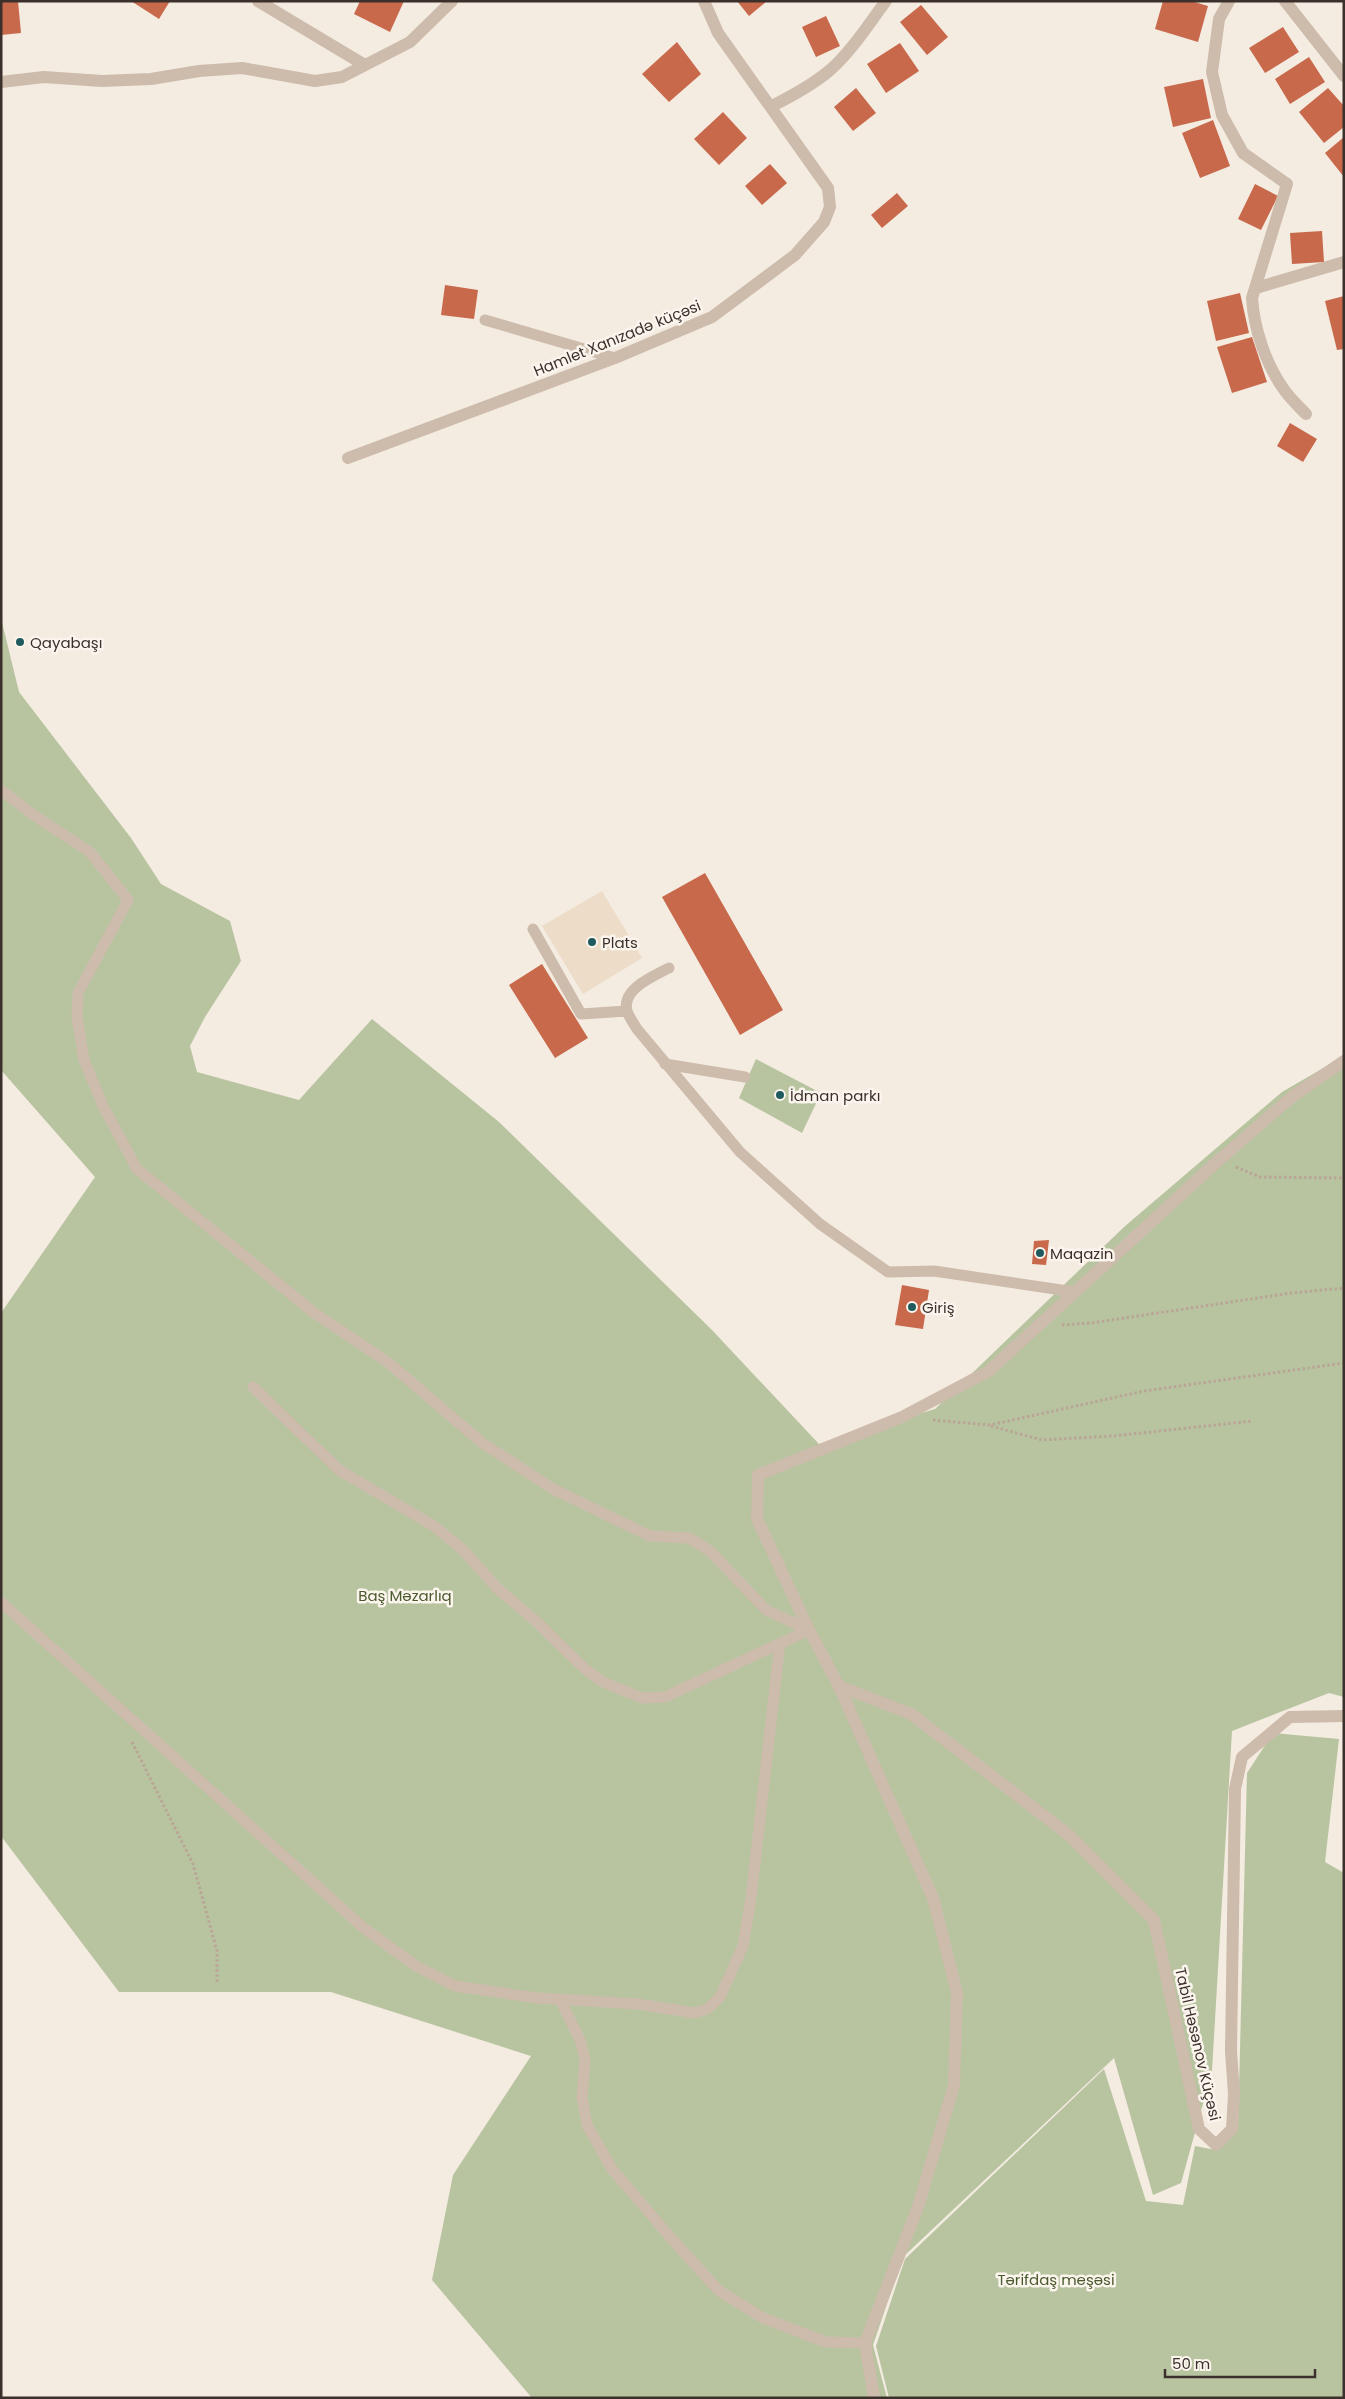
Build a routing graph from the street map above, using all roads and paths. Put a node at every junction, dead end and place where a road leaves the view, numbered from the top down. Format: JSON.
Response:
{"nodes":[{"id":1,"x":258,"y":1,"type":"edge"},
{"id":2,"x":452,"y":1,"type":"edge"},
{"id":3,"x":704,"y":1,"type":"edge"},
{"id":4,"x":886,"y":1,"type":"edge"},
{"id":5,"x":1229,"y":1,"type":"edge"},
{"id":6,"x":1285,"y":1,"type":"edge"},
{"id":7,"x":363,"y":64,"type":"junction"},
{"id":8,"x":1344,"y":76,"type":"edge"},
{"id":9,"x":1,"y":82,"type":"edge"},
{"id":10,"x":772,"y":106,"type":"junction"},
{"id":11,"x":1344,"y":262,"type":"edge"},
{"id":12,"x":1256,"y":288,"type":"junction"},
{"id":13,"x":485,"y":320,"type":"dead end"},
{"id":14,"x":615,"y":358,"type":"junction"},
{"id":15,"x":1306,"y":414,"type":"dead end"},
{"id":16,"x":348,"y":458,"type":"dead end"},
{"id":17,"x":1,"y":790,"type":"edge"},
{"id":18,"x":534,"y":929,"type":"dead end"},
{"id":19,"x":669,"y":968,"type":"dead end"},
{"id":20,"x":627,"y":1011,"type":"junction"},
{"id":21,"x":1344,"y":1062,"type":"edge"},
{"id":22,"x":665,"y":1064,"type":"junction"},
{"id":23,"x":745,"y":1077,"type":"dead end"},
{"id":24,"x":1219,"y":1160,"type":"junction"},
{"id":25,"x":1344,"y":1178,"type":"edge"},
{"id":26,"x":1344,"y":1288,"type":"edge"},
{"id":27,"x":1075,"y":1292,"type":"junction"},
{"id":28,"x":1037,"y":1327,"type":"junction"},
{"id":29,"x":1344,"y":1363,"type":"edge"},
{"id":30,"x":253,"y":1387,"type":"dead end"},
{"id":31,"x":932,"y":1420,"type":"dead end"},
{"id":32,"x":1253,"y":1421,"type":"dead end"},
{"id":33,"x":990,"y":1426,"type":"junction"},
{"id":34,"x":1,"y":1602,"type":"edge"},
{"id":35,"x":809,"y":1630,"type":"junction"},
{"id":36,"x":780,"y":1643,"type":"junction"},
{"id":37,"x":839,"y":1686,"type":"junction"},
{"id":38,"x":1344,"y":1716,"type":"edge"},
{"id":39,"x":131,"y":1739,"type":"dead end"},
{"id":40,"x":217,"y":1982,"type":"dead end"},
{"id":41,"x":561,"y":2001,"type":"junction"},
{"id":42,"x":864,"y":2343,"type":"junction"},
{"id":43,"x":874,"y":2398,"type":"edge"}],
"edges":[{"from":1,"to":7,"type":"street"},
{"from":2,"to":7,"type":"street"},
{"from":3,"to":10,"type":"street","name":"Hamlet Xanızadə küçəsi"},
{"from":4,"to":10,"type":"street"},
{"from":5,"to":12,"type":"street"},
{"from":6,"to":8,"type":"street"},
{"from":7,"to":9,"type":"street"},
{"from":10,"to":14,"type":"street","name":"Hamlet Xanızadə küçəsi"},
{"from":11,"to":12,"type":"street"},
{"from":12,"to":15,"type":"street"},
{"from":13,"to":14,"type":"lane"},
{"from":14,"to":16,"type":"street","name":"Hamlet Xanızadə küçəsi"},
{"from":17,"to":35,"type":"lane"},
{"from":18,"to":20,"type":"lane"},
{"from":19,"to":20,"type":"lane"},
{"from":20,"to":22,"type":"lane"},
{"from":21,"to":24,"type":"street"},
{"from":22,"to":23,"type":"lane"},
{"from":22,"to":27,"type":"lane"},
{"from":24,"to":25,"type":"path"},
{"from":24,"to":27,"type":"street"},
{"from":26,"to":28,"type":"path"},
{"from":27,"to":28,"type":"street"},
{"from":28,"to":35,"type":"street"},
{"from":29,"to":33,"type":"path"},
{"from":30,"to":36,"type":"lane"},
{"from":31,"to":33,"type":"path"},
{"from":32,"to":33,"type":"path"},
{"from":34,"to":41,"type":"lane"},
{"from":35,"to":36,"type":"lane"},
{"from":35,"to":37,"type":"street"},
{"from":36,"to":41,"type":"lane"},
{"from":37,"to":38,"type":"street","name":"Tabil Həsənov Küçəsi"},
{"from":37,"to":42,"type":"street"},
{"from":39,"to":40,"type":"path"},
{"from":41,"to":42,"type":"lane"},
{"from":42,"to":43,"type":"street"}]}
